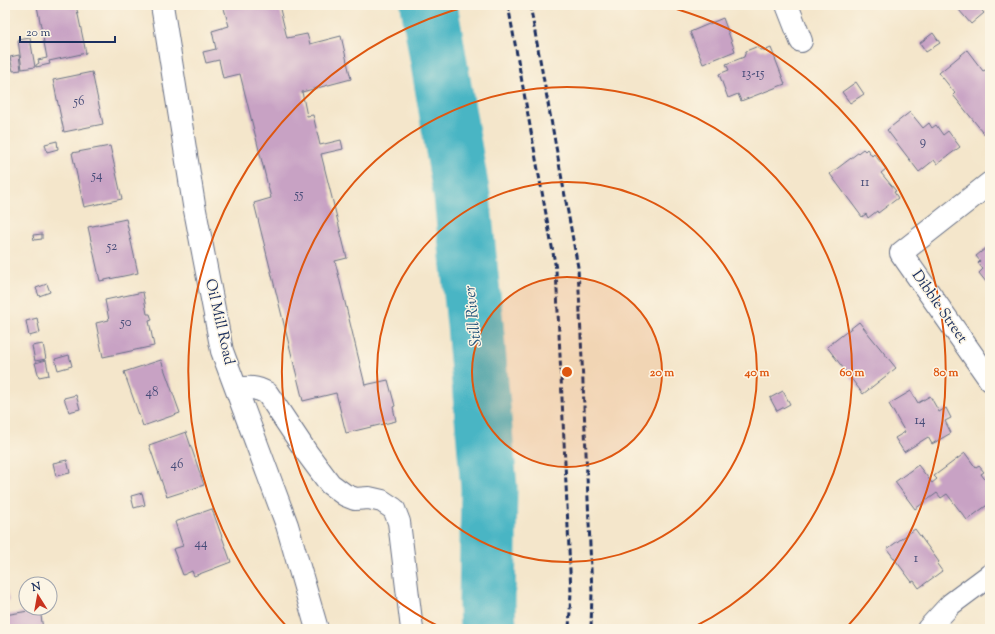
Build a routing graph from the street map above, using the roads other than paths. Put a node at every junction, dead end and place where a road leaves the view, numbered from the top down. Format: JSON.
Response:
{"nodes":[{"id":1,"x":162,"y":5,"type":"edge"},
{"id":2,"x":787,"y":5,"type":"edge"},
{"id":3,"x":801,"y":41,"type":"dead end"},
{"id":4,"x":990,"y":183,"type":"edge"},
{"id":5,"x":990,"y":380,"type":"edge"},
{"id":6,"x":237,"y":389,"type":"junction"},
{"id":7,"x":990,"y":575,"type":"edge"},
{"id":8,"x":317,"y":629,"type":"edge"},
{"id":9,"x":412,"y":629,"type":"edge"},
{"id":10,"x":928,"y":629,"type":"edge"}],
"edges":[{"from":1,"to":6,"type":"street","name":"Oil Mill Road"},
{"from":2,"to":3,"type":"street"},
{"from":4,"to":5,"type":"street","name":"Dibble Street"},
{"from":6,"to":8,"type":"street","name":"Oil Mill Road"},
{"from":6,"to":9,"type":"street"},
{"from":7,"to":10,"type":"street"}]}
